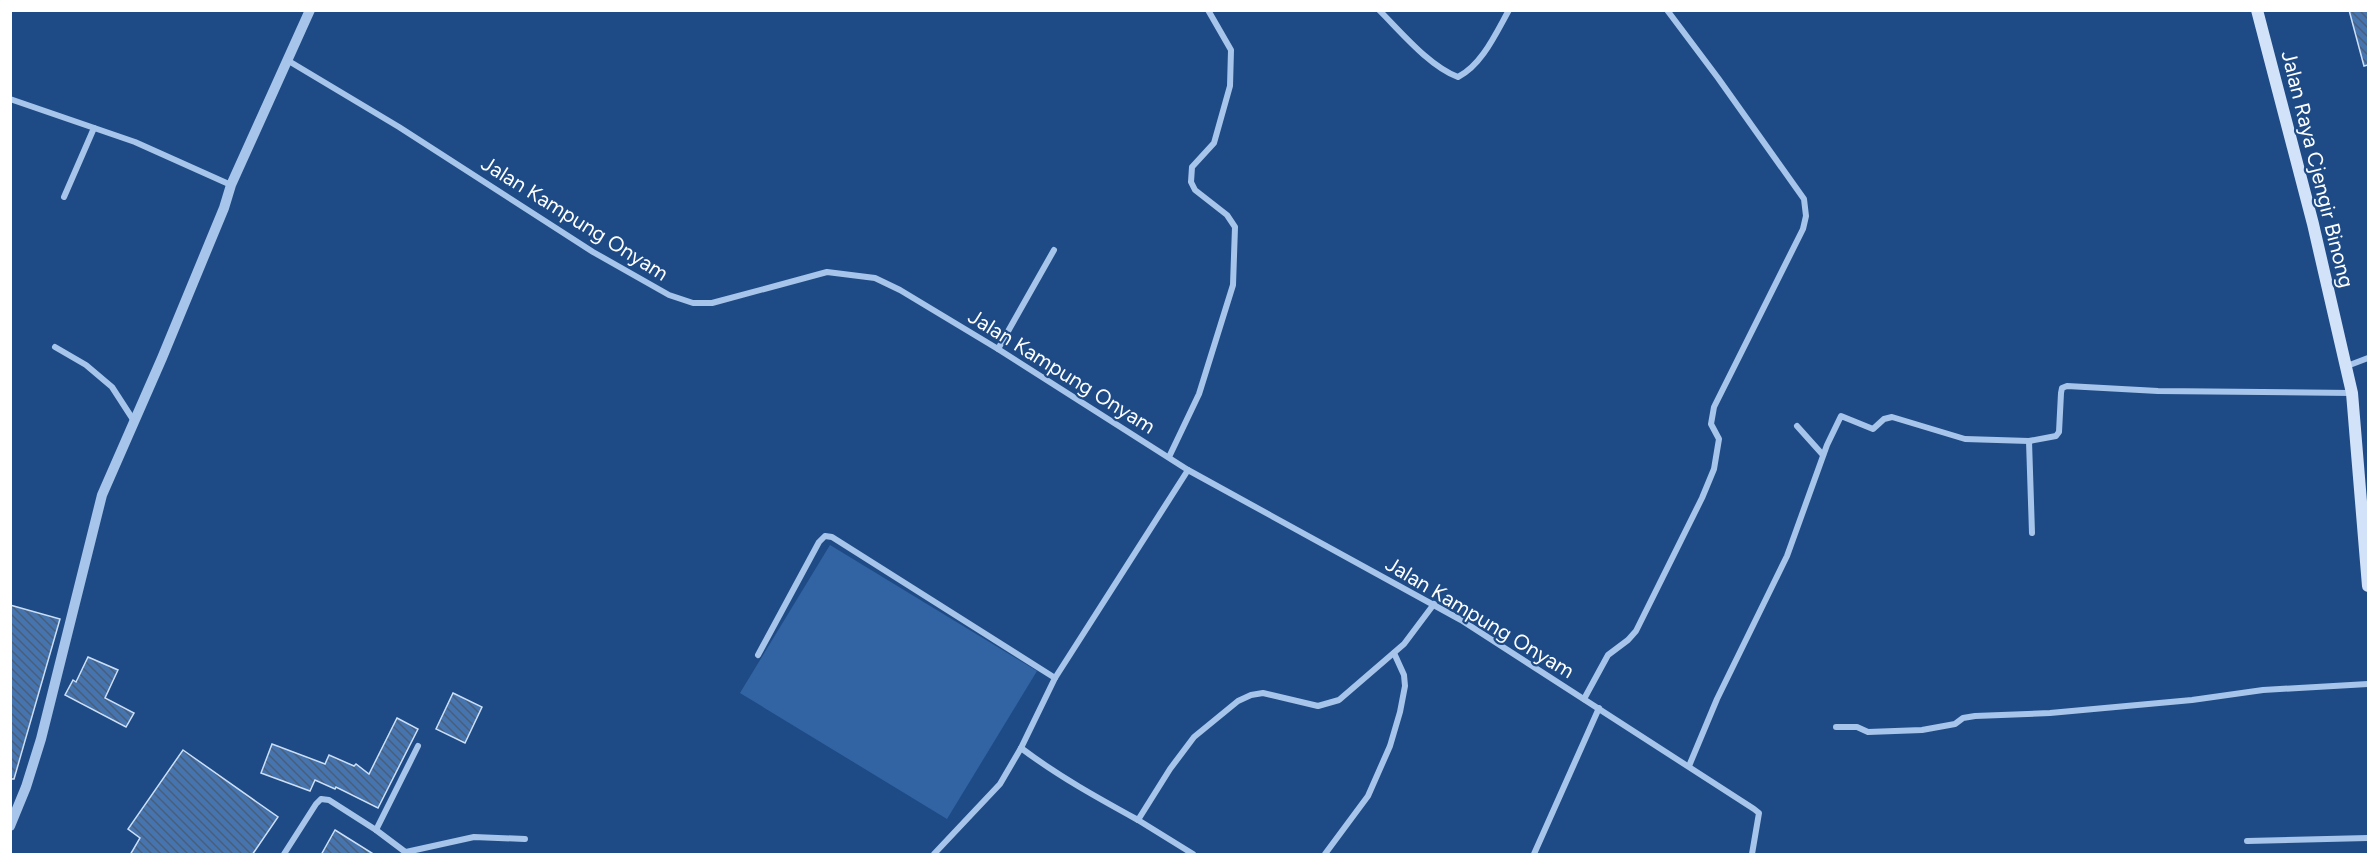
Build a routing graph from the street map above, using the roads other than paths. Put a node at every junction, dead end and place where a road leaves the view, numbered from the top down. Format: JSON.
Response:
{"nodes":[{"id":1,"x":310,"y":10,"type":"edge"},
{"id":2,"x":1208,"y":10,"type":"edge"},
{"id":3,"x":1379,"y":10,"type":"edge"},
{"id":4,"x":1509,"y":10,"type":"edge"},
{"id":5,"x":1667,"y":10,"type":"edge"},
{"id":6,"x":2258,"y":10,"type":"edge"},
{"id":7,"x":287,"y":60,"type":"junction"},
{"id":8,"x":10,"y":99,"type":"edge"},
{"id":9,"x":94,"y":128,"type":"junction"},
{"id":10,"x":231,"y":185,"type":"junction"},
{"id":11,"x":64,"y":197,"type":"dead end"},
{"id":12,"x":1054,"y":250,"type":"dead end"},
{"id":13,"x":55,"y":347,"type":"dead end"},
{"id":14,"x":998,"y":349,"type":"junction"},
{"id":15,"x":2368,"y":358,"type":"edge"},
{"id":16,"x":2347,"y":366,"type":"junction"},
{"id":17,"x":2352,"y":393,"type":"junction"},
{"id":18,"x":134,"y":421,"type":"junction"},
{"id":19,"x":1797,"y":426,"type":"dead end"},
{"id":20,"x":2029,"y":441,"type":"junction"},
{"id":21,"x":1823,"y":455,"type":"junction"},
{"id":22,"x":1169,"y":457,"type":"junction"},
{"id":23,"x":1188,"y":470,"type":"junction"},
{"id":24,"x":2032,"y":533,"type":"dead end"},
{"id":25,"x":2368,"y":572,"type":"edge"},
{"id":26,"x":2368,"y":586,"type":"edge"},
{"id":27,"x":1434,"y":604,"type":"junction"},
{"id":28,"x":1394,"y":653,"type":"junction"},
{"id":29,"x":758,"y":655,"type":"dead end"},
{"id":30,"x":1055,"y":678,"type":"junction"},
{"id":31,"x":2368,"y":684,"type":"edge"},
{"id":32,"x":1584,"y":699,"type":"junction"},
{"id":33,"x":1599,"y":708,"type":"junction"},
{"id":34,"x":1836,"y":727,"type":"dead end"},
{"id":35,"x":418,"y":746,"type":"dead end"},
{"id":36,"x":1021,"y":748,"type":"junction"},
{"id":37,"x":1689,"y":766,"type":"junction"},
{"id":38,"x":1138,"y":820,"type":"junction"},
{"id":39,"x":10,"y":826,"type":"edge"},
{"id":40,"x":376,"y":830,"type":"junction"},
{"id":41,"x":2368,"y":838,"type":"edge"},
{"id":42,"x":525,"y":839,"type":"dead end"},
{"id":43,"x":2247,"y":841,"type":"dead end"},
{"id":44,"x":407,"y":853,"type":"edge"},
{"id":45,"x":284,"y":855,"type":"edge"},
{"id":46,"x":934,"y":855,"type":"edge"},
{"id":47,"x":1193,"y":855,"type":"edge"},
{"id":48,"x":1325,"y":855,"type":"edge"},
{"id":49,"x":1534,"y":855,"type":"edge"},
{"id":50,"x":1752,"y":855,"type":"edge"}],
"edges":[{"from":1,"to":7,"type":"street"},
{"from":2,"to":22,"type":"street"},
{"from":3,"to":4,"type":"street"},
{"from":5,"to":32,"type":"street"},
{"from":6,"to":16,"type":"main road","name":"Jalan Raya Cjengir Binong"},
{"from":7,"to":10,"type":"street"},
{"from":7,"to":14,"type":"street","name":"Jalan Kampung Onyam"},
{"from":8,"to":9,"type":"street"},
{"from":9,"to":10,"type":"street"},
{"from":9,"to":11,"type":"street"},
{"from":10,"to":18,"type":"street"},
{"from":12,"to":14,"type":"street"},
{"from":13,"to":18,"type":"street"},
{"from":14,"to":22,"type":"street","name":"Jalan Kampung Onyam"},
{"from":15,"to":16,"type":"street"},
{"from":16,"to":17,"type":"main road","name":"Jalan Raya Cjengir Binong"},
{"from":17,"to":20,"type":"street"},
{"from":17,"to":25,"type":"main road","name":"Jalan Raya Cjengir Binong"},
{"from":18,"to":39,"type":"street"},
{"from":19,"to":21,"type":"street"},
{"from":20,"to":21,"type":"street"},
{"from":20,"to":24,"type":"street"},
{"from":21,"to":37,"type":"street"},
{"from":22,"to":23,"type":"street","name":"Jalan Kampung Onyam"},
{"from":23,"to":27,"type":"street","name":"Jalan Kampung Onyam"},
{"from":23,"to":30,"type":"street"},
{"from":25,"to":26,"type":"main road","name":"Jalan Raya Cjengir Binong"},
{"from":27,"to":28,"type":"street"},
{"from":27,"to":32,"type":"street","name":"Jalan Kampung Onyam"},
{"from":28,"to":38,"type":"street"},
{"from":28,"to":48,"type":"street"},
{"from":29,"to":30,"type":"street"},
{"from":30,"to":36,"type":"street"},
{"from":31,"to":34,"type":"street"},
{"from":32,"to":33,"type":"street","name":"Jalan Kampung Onyam"},
{"from":33,"to":37,"type":"street","name":"Jalan Kampung Onyam"},
{"from":33,"to":49,"type":"street"},
{"from":35,"to":40,"type":"street"},
{"from":36,"to":38,"type":"street"},
{"from":36,"to":46,"type":"street"},
{"from":37,"to":50,"type":"street","name":"Jalan Kampung Onyam"},
{"from":38,"to":47,"type":"street"},
{"from":40,"to":44,"type":"street"},
{"from":40,"to":45,"type":"street"},
{"from":41,"to":43,"type":"street"},
{"from":42,"to":44,"type":"street"}]}
